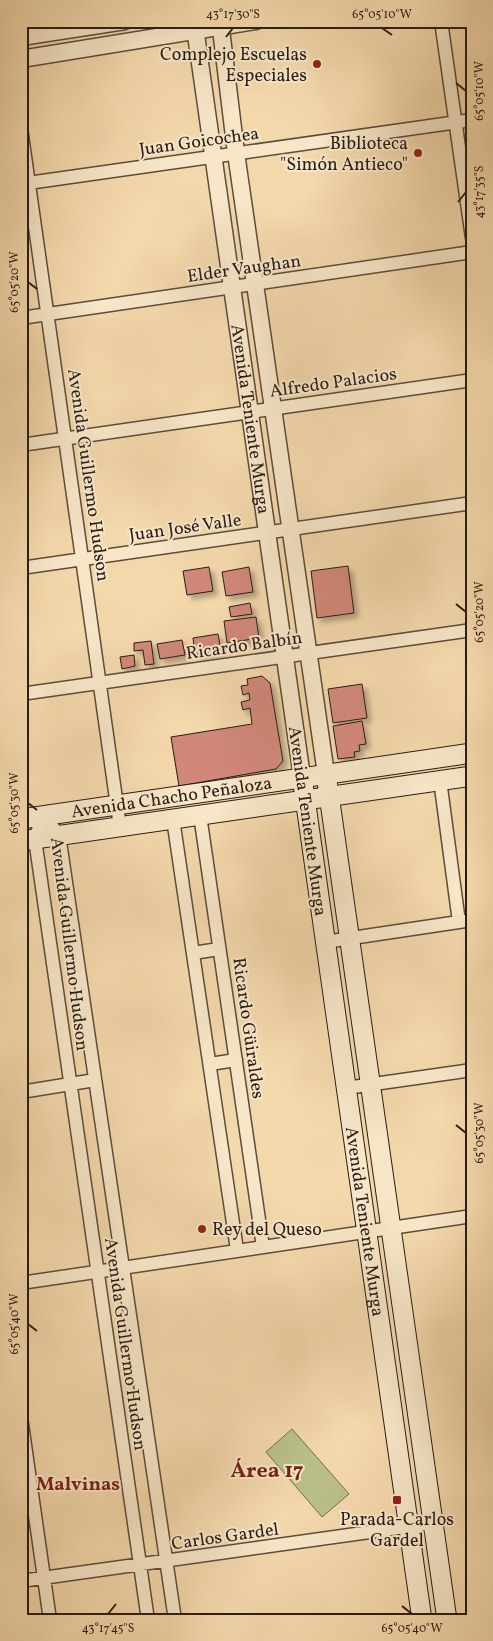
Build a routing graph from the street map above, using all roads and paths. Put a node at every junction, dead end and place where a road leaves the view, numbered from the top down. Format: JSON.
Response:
{"nodes":[{"id":1,"x":125,"y":21,"type":"edge"},
{"id":2,"x":256,"y":21,"type":"edge"},
{"id":3,"x":441,"y":21,"type":"edge"},
{"id":4,"x":220,"y":24,"type":"edge"},
{"id":5,"x":195,"y":26,"type":"edge"},
{"id":6,"x":21,"y":37,"type":"edge"},
{"id":7,"x":21,"y":59,"type":"edge"},
{"id":8,"x":472,"y":120,"type":"edge"},
{"id":9,"x":455,"y":122,"type":"junction"},
{"id":10,"x":21,"y":128,"type":"edge"},
{"id":11,"x":236,"y":153,"type":"junction"},
{"id":12,"x":214,"y":156,"type":"junction"},
{"id":13,"x":25,"y":183,"type":"edge"},
{"id":14,"x":472,"y":238,"type":"edge"},
{"id":15,"x":472,"y":252,"type":"edge"},
{"id":16,"x":255,"y":284,"type":"junction"},
{"id":17,"x":232,"y":287,"type":"junction"},
{"id":18,"x":49,"y":314,"type":"junction"},
{"id":19,"x":21,"y":318,"type":"edge"},
{"id":20,"x":472,"y":380,"type":"edge"},
{"id":21,"x":274,"y":409,"type":"junction"},
{"id":22,"x":250,"y":412,"type":"junction"},
{"id":23,"x":67,"y":439,"type":"junction"},
{"id":24,"x":21,"y":445,"type":"edge"},
{"id":25,"x":472,"y":503,"type":"edge"},
{"id":26,"x":292,"y":529,"type":"junction"},
{"id":27,"x":267,"y":533,"type":"junction"},
{"id":28,"x":84,"y":560,"type":"junction"},
{"id":29,"x":21,"y":568,"type":"edge"},
{"id":30,"x":472,"y":630,"type":"edge"},
{"id":31,"x":309,"y":653,"type":"junction"},
{"id":32,"x":285,"y":656,"type":"junction"},
{"id":33,"x":101,"y":683,"type":"junction"},
{"id":34,"x":21,"y":694,"type":"edge"},
{"id":35,"x":472,"y":753,"type":"edge"},
{"id":36,"x":326,"y":774,"type":"junction"},
{"id":37,"x":472,"y":776,"type":"edge"},
{"id":38,"x":302,"y":778,"type":"junction"},
{"id":39,"x":440,"y":780,"type":"junction"},
{"id":40,"x":330,"y":796,"type":"junction"},
{"id":41,"x":305,"y":800,"type":"junction"},
{"id":42,"x":118,"y":805,"type":"junction"},
{"id":43,"x":200,"y":815,"type":"junction"},
{"id":44,"x":43,"y":816,"type":"junction"},
{"id":45,"x":21,"y":819,"type":"edge"},
{"id":46,"x":173,"y":819,"type":"junction"},
{"id":47,"x":120,"y":827,"type":"junction"},
{"id":48,"x":59,"y":835,"type":"junction"},
{"id":49,"x":28,"y":840,"type":"edge"},
{"id":50,"x":466,"y":921,"type":"edge"},
{"id":51,"x":350,"y":938,"type":"junction"},
{"id":52,"x":325,"y":942,"type":"junction"},
{"id":53,"x":219,"y":949,"type":"junction"},
{"id":54,"x":193,"y":952,"type":"junction"},
{"id":55,"x":236,"y":1060,"type":"junction"},
{"id":56,"x":210,"y":1064,"type":"junction"},
{"id":57,"x":472,"y":1070,"type":"edge"},
{"id":58,"x":95,"y":1080,"type":"junction"},
{"id":59,"x":71,"y":1085,"type":"junction"},
{"id":60,"x":371,"y":1085,"type":"junction"},
{"id":61,"x":346,"y":1088,"type":"junction"},
{"id":62,"x":21,"y":1092,"type":"edge"},
{"id":63,"x":472,"y":1216,"type":"edge"},
{"id":64,"x":391,"y":1228,"type":"junction"},
{"id":65,"x":367,"y":1231,"type":"junction"},
{"id":66,"x":263,"y":1247,"type":"junction"},
{"id":67,"x":238,"y":1250,"type":"junction"},
{"id":68,"x":124,"y":1267,"type":"junction"},
{"id":69,"x":98,"y":1271,"type":"junction"},
{"id":70,"x":21,"y":1283,"type":"edge"},
{"id":71,"x":21,"y":1417,"type":"edge"},
{"id":72,"x":24,"y":1457,"type":"edge"},
{"id":73,"x":434,"y":1523,"type":"junction"},
{"id":74,"x":409,"y":1527,"type":"junction"},
{"id":75,"x":166,"y":1562,"type":"junction"},
{"id":76,"x":140,"y":1566,"type":"junction"},
{"id":77,"x":44,"y":1579,"type":"junction"},
{"id":78,"x":21,"y":1581,"type":"edge"},
{"id":79,"x":50,"y":1620,"type":"edge"},
{"id":80,"x":148,"y":1620,"type":"edge"},
{"id":81,"x":175,"y":1620,"type":"edge"},
{"id":82,"x":422,"y":1620,"type":"edge"},
{"id":83,"x":447,"y":1620,"type":"edge"}],
"edges":[{"from":1,"to":6,"type":"street"},
{"from":2,"to":4,"type":"street"},
{"from":3,"to":9,"type":"street"},
{"from":4,"to":5,"type":"street"},
{"from":4,"to":11,"type":"street","name":"Avenida Teniente Murga"},
{"from":5,"to":7,"type":"street"},
{"from":5,"to":12,"type":"street","name":"Avenida Teniente Murga"},
{"from":8,"to":9,"type":"street","name":"Juan Goicochea"},
{"from":9,"to":11,"type":"street","name":"Juan Goicochea"},
{"from":9,"to":14,"type":"street"},
{"from":10,"to":13,"type":"street","name":"Avenida Guillermo Hudson"},
{"from":11,"to":12,"type":"street","name":"Juan Goicochea"},
{"from":11,"to":16,"type":"street","name":"Avenida Teniente Murga"},
{"from":12,"to":13,"type":"street","name":"Juan Goicochea"},
{"from":12,"to":17,"type":"street","name":"Avenida Teniente Murga"},
{"from":13,"to":18,"type":"street","name":"Avenida Guillermo Hudson"},
{"from":15,"to":16,"type":"street","name":"Elder Vaughan"},
{"from":16,"to":17,"type":"street","name":"Elder Vaughan"},
{"from":16,"to":21,"type":"street","name":"Avenida Teniente Murga"},
{"from":17,"to":18,"type":"street","name":"Elder Vaughan"},
{"from":17,"to":22,"type":"street","name":"Avenida Teniente Murga"},
{"from":18,"to":19,"type":"street","name":"Elder Vaughan"},
{"from":18,"to":23,"type":"street","name":"Avenida Guillermo Hudson"},
{"from":20,"to":21,"type":"street","name":"Alfredo Palacios"},
{"from":21,"to":22,"type":"street","name":"Alfredo Palacios"},
{"from":21,"to":26,"type":"street","name":"Avenida Teniente Murga"},
{"from":22,"to":23,"type":"street","name":"Alfredo Palacios"},
{"from":22,"to":27,"type":"street","name":"Avenida Teniente Murga"},
{"from":23,"to":24,"type":"street","name":"Alfredo Palacios"},
{"from":23,"to":28,"type":"street","name":"Avenida Guillermo Hudson"},
{"from":25,"to":26,"type":"street","name":"Juan José Valle"},
{"from":26,"to":27,"type":"street","name":"Juan José Valle"},
{"from":26,"to":31,"type":"street","name":"Avenida Teniente Murga"},
{"from":27,"to":28,"type":"street","name":"Juan José Valle"},
{"from":27,"to":32,"type":"street","name":"Avenida Teniente Murga"},
{"from":28,"to":29,"type":"street","name":"Juan José Valle"},
{"from":28,"to":33,"type":"street","name":"Avenida Guillermo Hudson"},
{"from":30,"to":31,"type":"street","name":"Ricardo Balbín"},
{"from":31,"to":32,"type":"street","name":"Ricardo Balbín"},
{"from":31,"to":36,"type":"street","name":"Avenida Teniente Murga"},
{"from":32,"to":33,"type":"street","name":"Ricardo Balbín"},
{"from":32,"to":38,"type":"street","name":"Avenida Teniente Murga"},
{"from":33,"to":34,"type":"street","name":"Ricardo Balbín"},
{"from":33,"to":42,"type":"street","name":"Avenida Guillermo Hudson"},
{"from":35,"to":36,"type":"main road","name":"Avenida Chacho Peñaloza"},
{"from":36,"to":38,"type":"main road","name":"Avenida Chacho Peñaloza"},
{"from":36,"to":40,"type":"main road","name":"Avenida Teniente Murga"},
{"from":37,"to":39,"type":"main road","name":"Avenida Chacho Peñaloza"},
{"from":38,"to":41,"type":"main road","name":"Avenida Teniente Murga"},
{"from":38,"to":42,"type":"main road","name":"Avenida Chacho Peñaloza"},
{"from":39,"to":40,"type":"main road","name":"Avenida Chacho Peñaloza"},
{"from":39,"to":50,"type":"street"},
{"from":40,"to":41,"type":"main road","name":"Avenida Chacho Peñaloza"},
{"from":40,"to":51,"type":"main road","name":"Avenida Teniente Murga"},
{"from":41,"to":43,"type":"main road","name":"Avenida Chacho Peñaloza"},
{"from":41,"to":52,"type":"main road","name":"Avenida Teniente Murga"},
{"from":42,"to":44,"type":"main road","name":"Avenida Chacho Peñaloza"},
{"from":42,"to":47,"type":"street","name":"Avenida Guillermo Hudson"},
{"from":43,"to":46,"type":"main road","name":"Avenida Chacho Peñaloza"},
{"from":43,"to":53,"type":"street","name":"Ricardo Güiraldes"},
{"from":44,"to":45,"type":"main road","name":"Avenida Chacho Peñaloza"},
{"from":44,"to":48,"type":"street","name":"Avenida Guillermo Hudson"},
{"from":44,"to":49,"type":"street","name":"Avenida Guillermo Hudson"},
{"from":46,"to":47,"type":"main road","name":"Avenida Chacho Peñaloza"},
{"from":46,"to":54,"type":"street"},
{"from":47,"to":48,"type":"main road","name":"Avenida Chacho Peñaloza"},
{"from":48,"to":49,"type":"main road","name":"Avenida Chacho Peñaloza"},
{"from":48,"to":58,"type":"street","name":"Avenida Guillermo Hudson"},
{"from":49,"to":59,"type":"street","name":"Avenida Guillermo Hudson"},
{"from":50,"to":51,"type":"street"},
{"from":51,"to":52,"type":"street"},
{"from":51,"to":60,"type":"main road","name":"Avenida Teniente Murga"},
{"from":52,"to":61,"type":"main road","name":"Avenida Teniente Murga"},
{"from":53,"to":54,"type":"street"},
{"from":53,"to":55,"type":"street","name":"Ricardo Güiraldes"},
{"from":54,"to":56,"type":"street"},
{"from":55,"to":56,"type":"street"},
{"from":55,"to":66,"type":"street","name":"Ricardo Güiraldes"},
{"from":56,"to":67,"type":"street"},
{"from":57,"to":60,"type":"street"},
{"from":58,"to":59,"type":"street"},
{"from":58,"to":68,"type":"street","name":"Avenida Guillermo Hudson"},
{"from":59,"to":62,"type":"street"},
{"from":59,"to":69,"type":"street","name":"Avenida Guillermo Hudson"},
{"from":60,"to":61,"type":"street"},
{"from":60,"to":64,"type":"main road","name":"Avenida Teniente Murga"},
{"from":61,"to":65,"type":"main road","name":"Avenida Teniente Murga"},
{"from":63,"to":64,"type":"street"},
{"from":64,"to":65,"type":"street"},
{"from":64,"to":73,"type":"main road","name":"Avenida Teniente Murga"},
{"from":65,"to":66,"type":"street"},
{"from":65,"to":74,"type":"main road","name":"Avenida Teniente Murga"},
{"from":66,"to":67,"type":"street"},
{"from":67,"to":68,"type":"street"},
{"from":68,"to":69,"type":"street"},
{"from":68,"to":75,"type":"street","name":"Avenida Guillermo Hudson"},
{"from":69,"to":70,"type":"street"},
{"from":69,"to":76,"type":"street","name":"Avenida Guillermo Hudson"},
{"from":71,"to":72,"type":"street"},
{"from":72,"to":77,"type":"street"},
{"from":73,"to":74,"type":"street","name":"Carlos Gardel"},
{"from":73,"to":83,"type":"main road","name":"Avenida Teniente Murga"},
{"from":74,"to":75,"type":"street","name":"Carlos Gardel"},
{"from":74,"to":82,"type":"main road","name":"Avenida Teniente Murga"},
{"from":75,"to":76,"type":"street","name":"Carlos Gardel"},
{"from":75,"to":81,"type":"street","name":"Avenida Guillermo Hudson"},
{"from":76,"to":77,"type":"street","name":"Carlos Gardel"},
{"from":76,"to":80,"type":"street","name":"Avenida Guillermo Hudson"},
{"from":77,"to":78,"type":"street","name":"Carlos Gardel"},
{"from":77,"to":79,"type":"street"}]}
